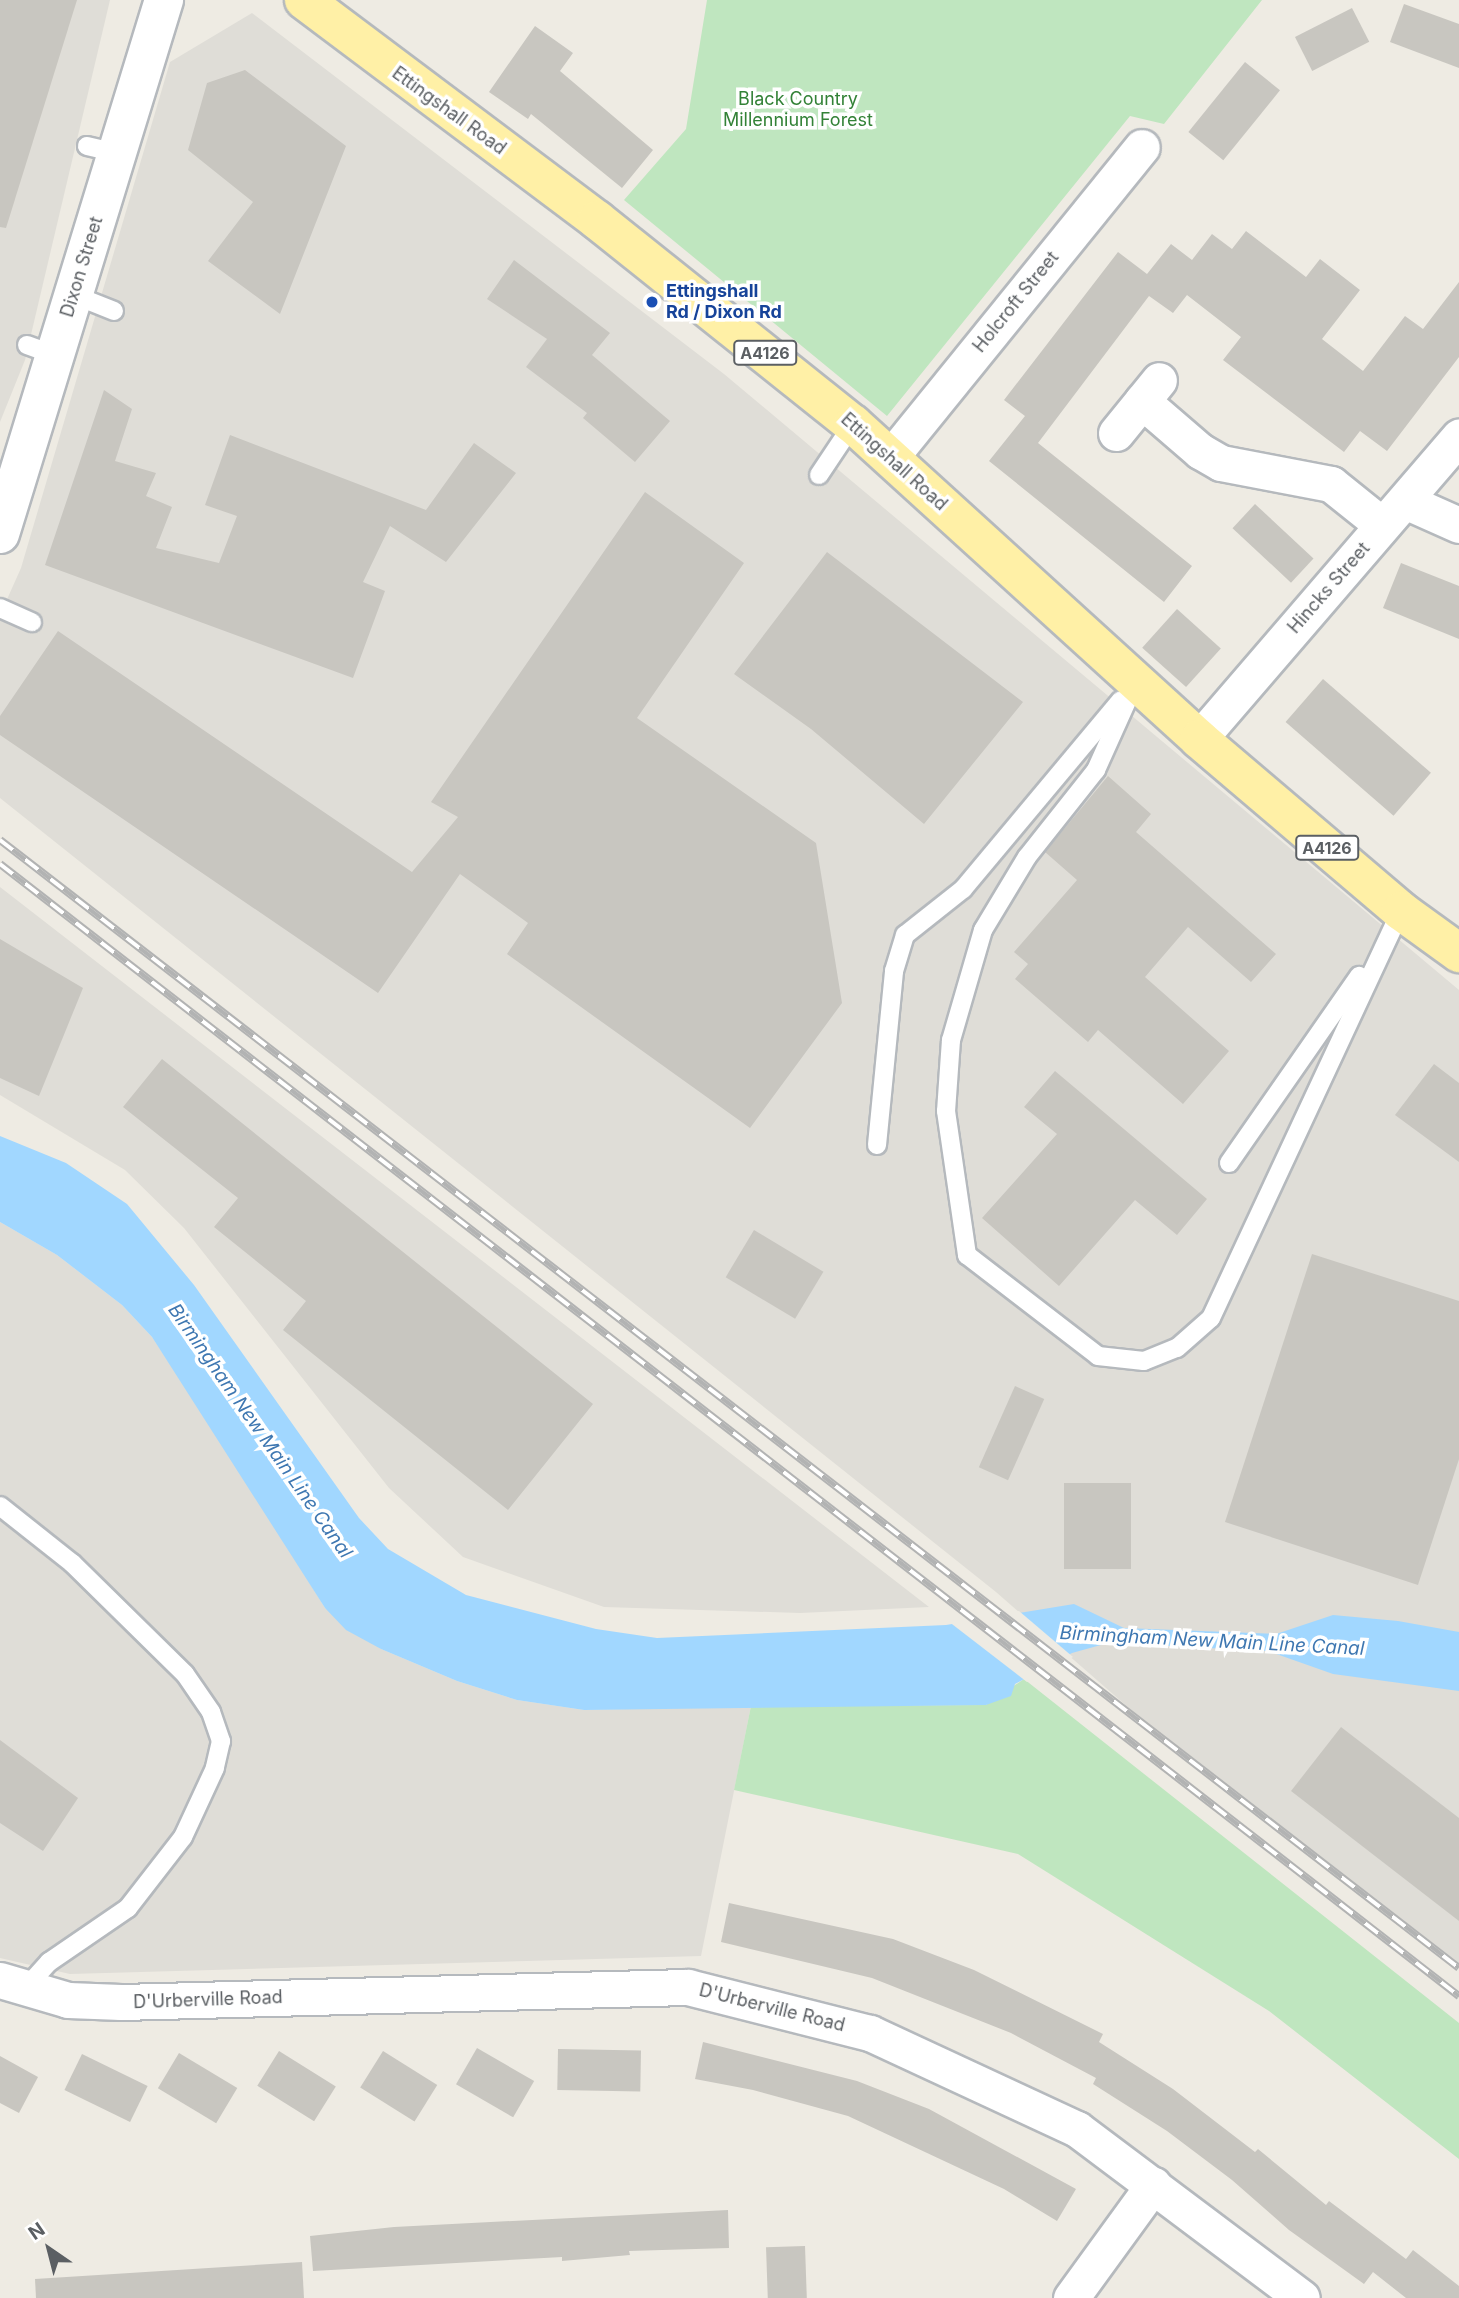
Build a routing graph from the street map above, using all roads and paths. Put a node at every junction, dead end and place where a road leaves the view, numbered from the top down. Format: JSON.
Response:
{"nodes":[{"id":1,"x":304,"y":0,"type":"edge"},
{"id":2,"x":168,"y":2,"type":"edge"},
{"id":3,"x":1142,"y":147,"type":"dead end"},
{"id":4,"x":74,"y":295,"type":"junction"},
{"id":5,"x":114,"y":311,"type":"dead end"},
{"id":6,"x":853,"y":424,"type":"junction"},
{"id":7,"x":1116,"y":433,"type":"dead end"},
{"id":8,"x":1459,"y":437,"type":"edge"},
{"id":9,"x":890,"y":458,"type":"junction"},
{"id":10,"x":819,"y":475,"type":"dead end"},
{"id":11,"x":4,"y":509,"type":"edge"},
{"id":12,"x":1393,"y":513,"type":"junction"},
{"id":13,"x":1459,"y":525,"type":"edge"},
{"id":14,"x":0,"y":608,"type":"edge"},
{"id":15,"x":32,"y":622,"type":"dead end"},
{"id":16,"x":1136,"y":681,"type":"junction"},
{"id":17,"x":1199,"y":739,"type":"junction"},
{"id":18,"x":1401,"y":911,"type":"junction"},
{"id":19,"x":1459,"y":953,"type":"edge"},
{"id":20,"x":877,"y":1144,"type":"dead end"},
{"id":21,"x":1229,"y":1163,"type":"dead end"},
{"id":22,"x":0,"y":1506,"type":"edge"},
{"id":23,"x":13,"y":1984,"type":"edge"},
{"id":24,"x":1153,"y":2185,"type":"junction"},
{"id":25,"x":1266,"y":2288,"type":"edge"},
{"id":26,"x":1071,"y":2298,"type":"edge"},
{"id":27,"x":1302,"y":2298,"type":"edge"}],
"edges":[{"from":1,"to":6,"type":"main road","name":"Ettingshall Road","number":"A4126"},
{"from":2,"to":4,"type":"street","name":"Dixon Street"},
{"from":3,"to":9,"type":"street","name":"Holcroft Street"},
{"from":4,"to":5,"type":"lane"},
{"from":4,"to":11,"type":"street","name":"Dixon Street"},
{"from":6,"to":9,"type":"main road","name":"Ettingshall Road","number":"A4126"},
{"from":6,"to":10,"type":"lane"},
{"from":7,"to":12,"type":"street"},
{"from":8,"to":12,"type":"street","name":"Hincks Street"},
{"from":9,"to":16,"type":"main road","name":"Ettingshall Road","number":"A4126"},
{"from":12,"to":13,"type":"street"},
{"from":12,"to":17,"type":"street","name":"Hincks Street"},
{"from":14,"to":15,"type":"lane"},
{"from":16,"to":17,"type":"main road","name":"Ettingshall Road","number":"A4126"},
{"from":16,"to":18,"type":"lane"},
{"from":16,"to":20,"type":"lane"},
{"from":17,"to":18,"type":"main road","name":"Ettingshall Road","number":"A4126"},
{"from":18,"to":19,"type":"main road","name":"Ettingshall Road","number":"A4126"},
{"from":18,"to":21,"type":"lane"},
{"from":22,"to":23,"type":"lane"},
{"from":23,"to":24,"type":"street","name":"D'Urberville Road"},
{"from":24,"to":25,"type":"street","name":"D'Urberville Road"},
{"from":24,"to":26,"type":"street"},
{"from":25,"to":27,"type":"street","name":"D'Urberville Road"}]}
